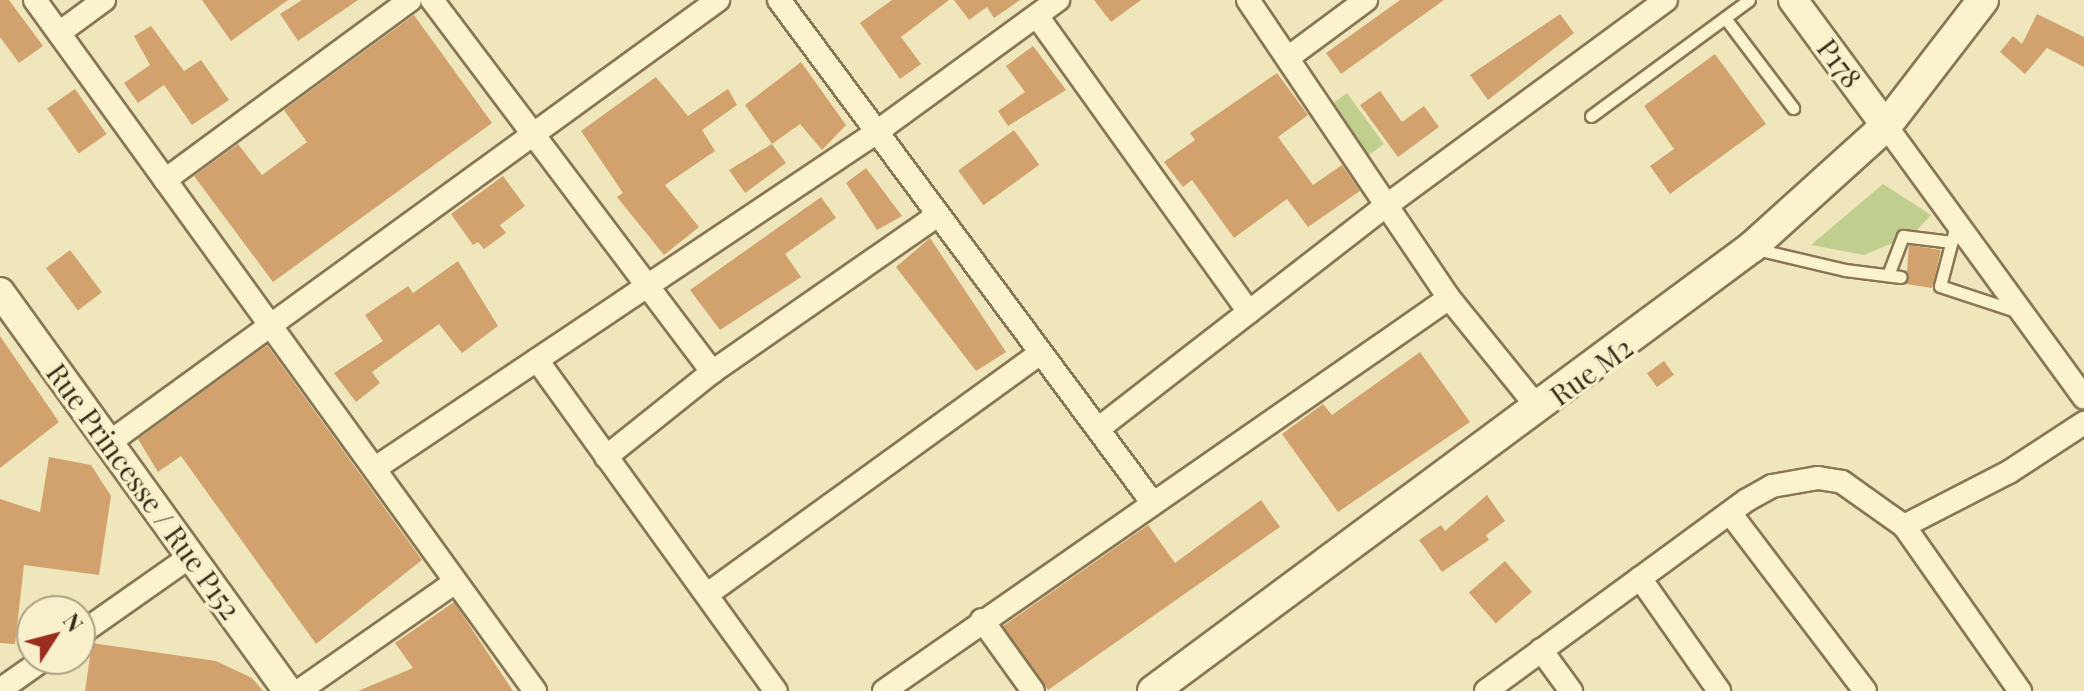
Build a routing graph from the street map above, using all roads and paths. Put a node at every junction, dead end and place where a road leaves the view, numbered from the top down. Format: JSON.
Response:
{"nodes":[{"id":1,"x":35,"y":0,"type":"edge"},
{"id":2,"x":104,"y":0,"type":"edge"},
{"id":3,"x":410,"y":0,"type":"edge"},
{"id":4,"x":432,"y":0,"type":"edge"},
{"id":5,"x":718,"y":0,"type":"edge"},
{"id":6,"x":779,"y":0,"type":"edge"},
{"id":7,"x":1058,"y":0,"type":"edge"},
{"id":8,"x":1248,"y":0,"type":"edge"},
{"id":9,"x":1366,"y":0,"type":"edge"},
{"id":10,"x":1666,"y":0,"type":"edge"},
{"id":11,"x":1749,"y":0,"type":"edge"},
{"id":12,"x":1793,"y":0,"type":"edge"},
{"id":13,"x":1983,"y":0,"type":"edge"},
{"id":14,"x":1037,"y":16,"type":"junction"},
{"id":15,"x":1725,"y":18,"type":"junction"},
{"id":16,"x":59,"y":33,"type":"junction"},
{"id":17,"x":1289,"y":57,"type":"junction"},
{"id":18,"x":1793,"y":108,"type":"dead end"},
{"id":19,"x":1591,"y":116,"type":"dead end"},
{"id":20,"x":1886,"y":126,"type":"junction"},
{"id":21,"x":537,"y":134,"type":"junction"},
{"id":22,"x":874,"y":134,"type":"junction"},
{"id":23,"x":165,"y":180,"type":"junction"},
{"id":24,"x":1387,"y":205,"type":"junction"},
{"id":25,"x":935,"y":217,"type":"junction"},
{"id":26,"x":1954,"y":231,"type":"junction"},
{"id":27,"x":1752,"y":247,"type":"junction"},
{"id":28,"x":1888,"y":275,"type":"junction"},
{"id":29,"x":1901,"y":277,"type":"dead end"},
{"id":30,"x":648,"y":287,"type":"junction"},
{"id":31,"x":0,"y":292,"type":"edge"},
{"id":32,"x":1449,"y":298,"type":"junction"},
{"id":33,"x":1249,"y":312,"type":"junction"},
{"id":34,"x":2023,"y":313,"type":"junction"},
{"id":35,"x":270,"y":328,"type":"junction"},
{"id":36,"x":1039,"y":354,"type":"junction"},
{"id":37,"x":537,"y":360,"type":"junction"},
{"id":38,"x":712,"y":372,"type":"junction"},
{"id":39,"x":2084,"y":398,"type":"edge"},
{"id":40,"x":1539,"y":409,"type":"junction"},
{"id":41,"x":2084,"y":423,"type":"edge"},
{"id":42,"x":1098,"y":429,"type":"junction"},
{"id":43,"x":110,"y":442,"type":"junction"},
{"id":44,"x":606,"y":457,"type":"junction"},
{"id":45,"x":377,"y":467,"type":"junction"},
{"id":46,"x":1152,"y":502,"type":"junction"},
{"id":47,"x":1730,"y":513,"type":"junction"},
{"id":48,"x":1904,"y":526,"type":"junction"},
{"id":49,"x":191,"y":556,"type":"junction"},
{"id":50,"x":1640,"y":578,"type":"junction"},
{"id":51,"x":455,"y":582,"type":"junction"},
{"id":52,"x":709,"y":593,"type":"junction"},
{"id":53,"x":982,"y":620,"type":"junction"},
{"id":54,"x":96,"y":623,"type":"edge"},
{"id":55,"x":1541,"y":650,"type":"junction"},
{"id":56,"x":21,"y":675,"type":"edge"},
{"id":57,"x":0,"y":690,"type":"edge"},
{"id":58,"x":288,"y":691,"type":"edge"},
{"id":59,"x":299,"y":691,"type":"edge"},
{"id":60,"x":535,"y":691,"type":"edge"},
{"id":61,"x":776,"y":691,"type":"edge"},
{"id":62,"x":884,"y":691,"type":"edge"},
{"id":63,"x":1033,"y":691,"type":"edge"},
{"id":64,"x":1153,"y":691,"type":"edge"},
{"id":65,"x":1486,"y":691,"type":"edge"},
{"id":66,"x":1571,"y":691,"type":"edge"},
{"id":67,"x":1719,"y":691,"type":"edge"},
{"id":68,"x":1865,"y":691,"type":"edge"},
{"id":69,"x":2020,"y":691,"type":"edge"}],
"edges":[{"from":1,"to":16,"type":"street"},
{"from":2,"to":16,"type":"street"},
{"from":3,"to":23,"type":"street"},
{"from":4,"to":21,"type":"street"},
{"from":5,"to":21,"type":"street"},
{"from":6,"to":22,"type":"street"},
{"from":7,"to":14,"type":"street"},
{"from":8,"to":17,"type":"street"},
{"from":9,"to":17,"type":"street"},
{"from":10,"to":24,"type":"street"},
{"from":11,"to":15,"type":"lane"},
{"from":12,"to":20,"type":"street","name":"P178"},
{"from":13,"to":20,"type":"main road","name":"Rue M2"},
{"from":14,"to":22,"type":"street"},
{"from":14,"to":33,"type":"street"},
{"from":15,"to":18,"type":"lane"},
{"from":15,"to":19,"type":"lane"},
{"from":16,"to":23,"type":"street"},
{"from":17,"to":24,"type":"street"},
{"from":20,"to":26,"type":"street"},
{"from":20,"to":27,"type":"main road","name":"Rue M2"},
{"from":21,"to":30,"type":"street"},
{"from":21,"to":35,"type":"street"},
{"from":22,"to":25,"type":"street"},
{"from":22,"to":30,"type":"street"},
{"from":23,"to":35,"type":"street"},
{"from":24,"to":32,"type":"street"},
{"from":24,"to":33,"type":"street"},
{"from":25,"to":36,"type":"street"},
{"from":25,"to":38,"type":"street"},
{"from":26,"to":28,"type":"lane"},
{"from":26,"to":34,"type":"street"},
{"from":26,"to":34,"type":"lane"},
{"from":27,"to":28,"type":"lane"},
{"from":27,"to":40,"type":"main road","name":"Rue M2"},
{"from":28,"to":29,"type":"lane"},
{"from":30,"to":37,"type":"street"},
{"from":30,"to":38,"type":"street"},
{"from":31,"to":43,"type":"street","name":"Rue Princesse / Rue P152"},
{"from":32,"to":40,"type":"street"},
{"from":32,"to":46,"type":"street"},
{"from":33,"to":42,"type":"street"},
{"from":34,"to":39,"type":"street"},
{"from":35,"to":43,"type":"street"},
{"from":35,"to":45,"type":"street"},
{"from":36,"to":42,"type":"street"},
{"from":36,"to":52,"type":"street"},
{"from":37,"to":44,"type":"street"},
{"from":37,"to":45,"type":"street"},
{"from":38,"to":44,"type":"street"},
{"from":40,"to":64,"type":"main road","name":"Rue M2"},
{"from":41,"to":48,"type":"street"},
{"from":42,"to":46,"type":"street"},
{"from":43,"to":49,"type":"street","name":"Rue Princesse / Rue P152"},
{"from":44,"to":52,"type":"street"},
{"from":45,"to":51,"type":"street"},
{"from":46,"to":53,"type":"street"},
{"from":47,"to":48,"type":"street"},
{"from":47,"to":50,"type":"street"},
{"from":47,"to":68,"type":"street"},
{"from":48,"to":69,"type":"street"},
{"from":49,"to":54,"type":"street"},
{"from":49,"to":58,"type":"street","name":"Rue Princesse / Rue P152"},
{"from":50,"to":55,"type":"street"},
{"from":50,"to":67,"type":"street"},
{"from":51,"to":59,"type":"street"},
{"from":51,"to":60,"type":"street"},
{"from":52,"to":61,"type":"street"},
{"from":53,"to":62,"type":"street"},
{"from":53,"to":63,"type":"street"},
{"from":55,"to":65,"type":"street"},
{"from":55,"to":66,"type":"street"},
{"from":56,"to":57,"type":"street"}]}
